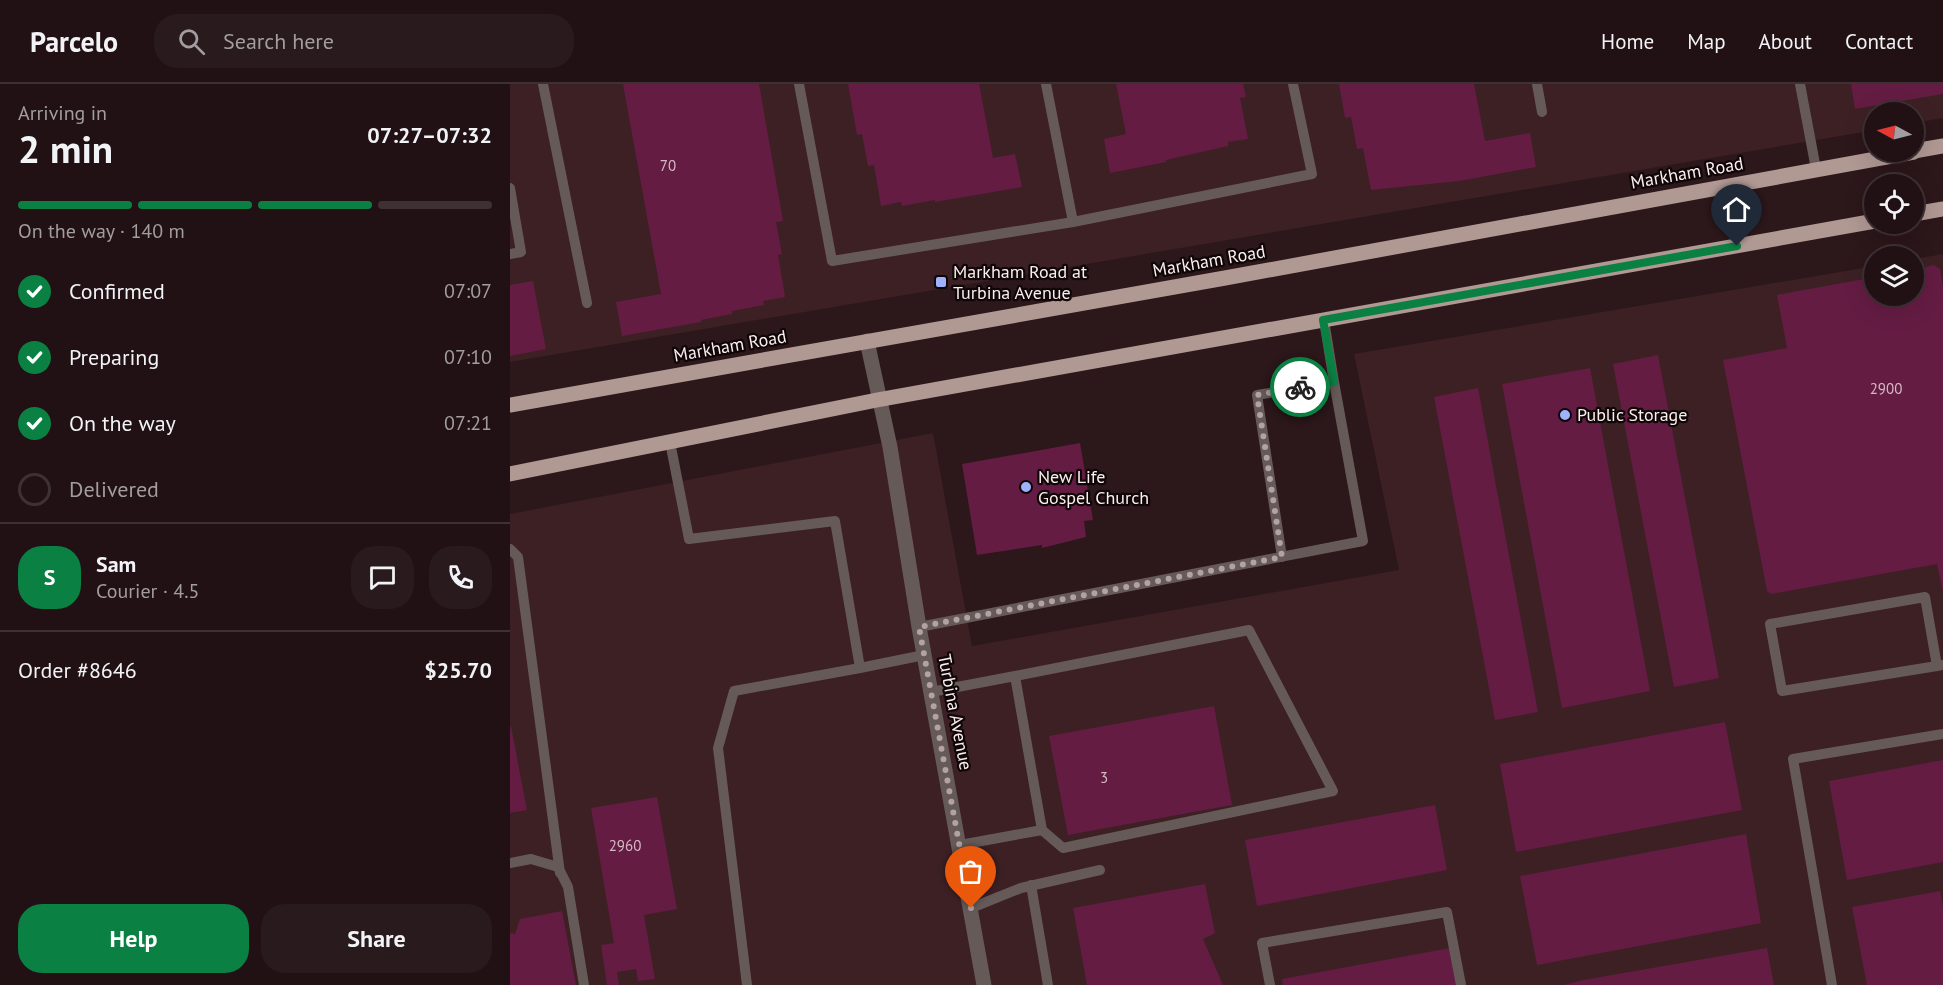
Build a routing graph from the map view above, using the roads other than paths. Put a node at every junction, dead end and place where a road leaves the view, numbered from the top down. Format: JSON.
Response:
{"nodes":[{"id":1,"x":543,"y":84,"type":"edge"},
{"id":2,"x":799,"y":84,"type":"edge"},
{"id":3,"x":1046,"y":84,"type":"edge"},
{"id":4,"x":1293,"y":84,"type":"edge"},
{"id":5,"x":1537,"y":84,"type":"edge"},
{"id":6,"x":1800,"y":84,"type":"edge"},
{"id":7,"x":1542,"y":112,"type":"dead end"},
{"id":8,"x":1943,"y":146,"type":"edge"},
{"id":9,"x":1924,"y":150,"type":"edge"},
{"id":10,"x":1864,"y":161,"type":"edge"},
{"id":11,"x":1816,"y":169,"type":"junction"},
{"id":12,"x":510,"y":188,"type":"edge"},
{"id":13,"x":1943,"y":208,"type":"edge"},
{"id":14,"x":1924,"y":212,"type":"edge"},
{"id":15,"x":1073,"y":222,"type":"junction"},
{"id":16,"x":1864,"y":223,"type":"edge"},
{"id":17,"x":510,"y":254,"type":"edge"},
{"id":18,"x":587,"y":303,"type":"dead end"},
{"id":19,"x":1323,"y":320,"type":"junction"},
{"id":20,"x":867,"y":341,"type":"junction"},
{"id":21,"x":1334,"y":382,"type":"junction"},
{"id":22,"x":878,"y":400,"type":"junction"},
{"id":23,"x":510,"y":405,"type":"edge"},
{"id":24,"x":670,"y":442,"type":"junction"},
{"id":25,"x":510,"y":474,"type":"edge"},
{"id":26,"x":510,"y":549,"type":"edge"},
{"id":27,"x":1282,"y":557,"type":"junction"},
{"id":28,"x":919,"y":627,"type":"junction"},
{"id":29,"x":924,"y":655,"type":"junction"},
{"id":30,"x":1940,"y":666,"type":"edge"},
{"id":31,"x":860,"y":668,"type":"junction"},
{"id":32,"x":1015,"y":676,"type":"junction"},
{"id":33,"x":932,"y":692,"type":"junction"},
{"id":34,"x":1943,"y":734,"type":"edge"},
{"id":35,"x":1042,"y":830,"type":"junction"},
{"id":36,"x":960,"y":845,"type":"junction"},
{"id":37,"x":510,"y":863,"type":"edge"},
{"id":38,"x":1100,"y":870,"type":"dead end"},
{"id":39,"x":561,"y":873,"type":"junction"},
{"id":40,"x":1031,"y":885,"type":"junction"},
{"id":41,"x":971,"y":908,"type":"junction"},
{"id":42,"x":584,"y":985,"type":"edge"},
{"id":43,"x":747,"y":985,"type":"edge"},
{"id":44,"x":984,"y":985,"type":"edge"},
{"id":45,"x":1048,"y":985,"type":"edge"},
{"id":46,"x":1270,"y":985,"type":"edge"},
{"id":47,"x":1461,"y":985,"type":"edge"},
{"id":48,"x":1832,"y":985,"type":"edge"}],
"edges":[{"from":1,"to":18,"type":"lane"},
{"from":2,"to":15,"type":"lane"},
{"from":3,"to":15,"type":"lane"},
{"from":4,"to":15,"type":"lane"},
{"from":5,"to":7,"type":"lane"},
{"from":6,"to":11,"type":"lane"},
{"from":8,"to":9,"type":"main road","name":"Markham Road"},
{"from":10,"to":11,"type":"main road","name":"Markham Road"},
{"from":11,"to":20,"type":"main road","name":"Markham Road"},
{"from":12,"to":17,"type":"lane"},
{"from":13,"to":14,"type":"main road"},
{"from":16,"to":19,"type":"main road"},
{"from":19,"to":21,"type":"lane"},
{"from":19,"to":22,"type":"main road"},
{"from":20,"to":22,"type":"street","name":"Turbina Avenue"},
{"from":20,"to":23,"type":"main road","name":"Markham Road"},
{"from":21,"to":27,"type":"lane"},
{"from":21,"to":27,"type":"lane"},
{"from":22,"to":24,"type":"main road"},
{"from":22,"to":28,"type":"street","name":"Turbina Avenue"},
{"from":24,"to":25,"type":"main road"},
{"from":24,"to":31,"type":"lane"},
{"from":26,"to":39,"type":"lane"},
{"from":27,"to":28,"type":"lane"},
{"from":28,"to":29,"type":"street","name":"Turbina Avenue"},
{"from":29,"to":31,"type":"lane"},
{"from":29,"to":33,"type":"street","name":"Turbina Avenue"},
{"from":30,"to":30,"type":"lane"},
{"from":31,"to":43,"type":"lane"},
{"from":32,"to":33,"type":"lane"},
{"from":32,"to":35,"type":"lane"},
{"from":32,"to":35,"type":"lane"},
{"from":33,"to":36,"type":"street","name":"Turbina Avenue"},
{"from":34,"to":48,"type":"lane"},
{"from":35,"to":36,"type":"lane"},
{"from":36,"to":41,"type":"street","name":"Turbina Avenue"},
{"from":37,"to":39,"type":"lane"},
{"from":38,"to":40,"type":"lane"},
{"from":39,"to":42,"type":"lane"},
{"from":40,"to":41,"type":"lane"},
{"from":40,"to":45,"type":"lane"},
{"from":41,"to":44,"type":"street","name":"Turbina Avenue"},
{"from":46,"to":47,"type":"lane"}]}
